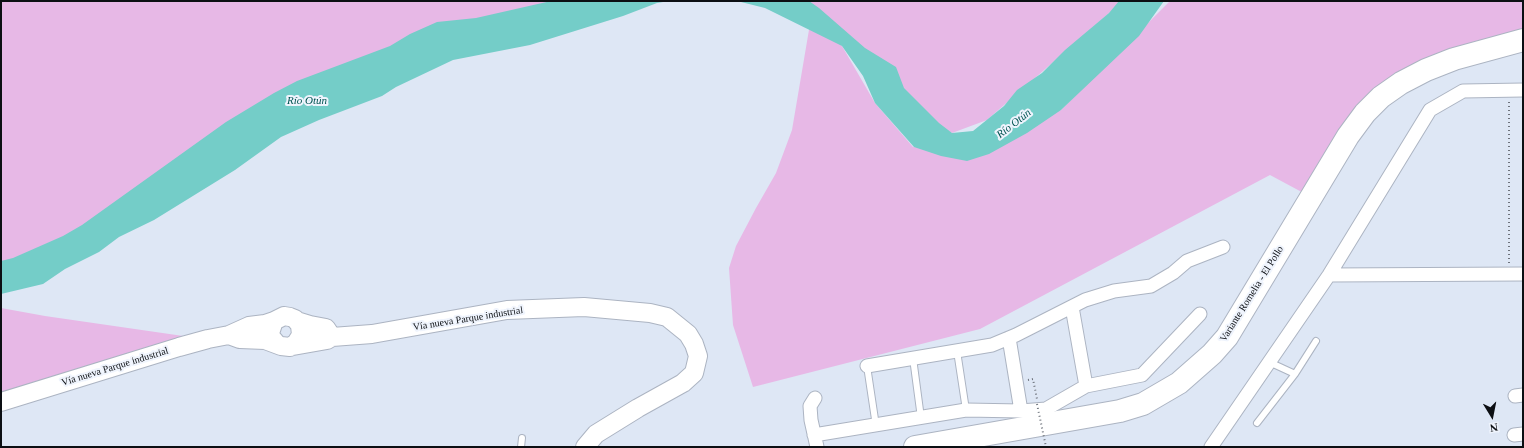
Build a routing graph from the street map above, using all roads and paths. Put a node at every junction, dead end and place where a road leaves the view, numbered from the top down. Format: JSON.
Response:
{"nodes":[{"id":1,"x":1523,"y":40,"type":"edge"},
{"id":2,"x":1509,"y":90,"type":"junction"},
{"id":3,"x":1523,"y":90,"type":"edge"},
{"id":4,"x":1223,"y":247,"type":"dead end"},
{"id":5,"x":1508,"y":274,"type":"junction"},
{"id":6,"x":1523,"y":274,"type":"edge"},
{"id":7,"x":1329,"y":275,"type":"junction"},
{"id":8,"x":1072,"y":307,"type":"junction"},
{"id":9,"x":1200,"y":314,"type":"dead end"},
{"id":10,"x":274,"y":321,"type":"junction"},
{"id":11,"x":297,"y":321,"type":"junction"},
{"id":12,"x":229,"y":335,"type":"junction"},
{"id":13,"x":332,"y":336,"type":"junction"},
{"id":14,"x":1009,"y":338,"type":"junction"},
{"id":15,"x":1316,"y":341,"type":"dead end"},
{"id":16,"x":284,"y":344,"type":"junction"},
{"id":17,"x":957,"y":351,"type":"junction"},
{"id":18,"x":913,"y":358,"type":"junction"},
{"id":19,"x":1269,"y":362,"type":"junction"},
{"id":20,"x":867,"y":366,"type":"joint"},
{"id":21,"x":1295,"y":374,"type":"junction"},
{"id":22,"x":1017,"y":382,"type":"junction"},
{"id":23,"x":1086,"y":386,"type":"junction"},
{"id":24,"x":815,"y":398,"type":"dead end"},
{"id":25,"x":1,"y":402,"type":"edge"},
{"id":26,"x":966,"y":410,"type":"junction"},
{"id":27,"x":1021,"y":411,"type":"junction"},
{"id":28,"x":1044,"y":412,"type":"junction"},
{"id":29,"x":922,"y":418,"type":"junction"},
{"id":30,"x":1257,"y":423,"type":"dead end"},
{"id":31,"x":876,"y":426,"type":"junction"},
{"id":32,"x":522,"y":438,"type":"dead end"},
{"id":33,"x":816,"y":441,"type":"edge"},
{"id":34,"x":951,"y":444,"type":"edge"},
{"id":35,"x":521,"y":447,"type":"edge"},
{"id":36,"x":585,"y":447,"type":"edge"},
{"id":37,"x":914,"y":447,"type":"edge"},
{"id":38,"x":1046,"y":447,"type":"edge"},
{"id":39,"x":1210,"y":447,"type":"edge"}],
"edges":[{"from":1,"to":28,"type":"highway","name":"Variante Romelia - El Pollo"},
{"from":2,"to":3,"type":"street"},
{"from":2,"to":5,"type":"path"},
{"from":2,"to":7,"type":"street"},
{"from":4,"to":8,"type":"street"},
{"from":5,"to":6,"type":"street"},
{"from":5,"to":7,"type":"street"},
{"from":7,"to":19,"type":"street"},
{"from":8,"to":14,"type":"street"},
{"from":8,"to":23,"type":"street"},
{"from":9,"to":23,"type":"street"},
{"from":10,"to":11,"type":"main road","name":"Vía nueva Parque industrial"},
{"from":10,"to":12,"type":"main road","name":"Vía nueva Parque industrial"},
{"from":10,"to":16,"type":"main road"},
{"from":11,"to":13,"type":"main road","name":"Vía nueva Parque industrial"},
{"from":11,"to":16,"type":"main road"},
{"from":12,"to":16,"type":"main road","name":"Vía nueva Parque industrial"},
{"from":12,"to":25,"type":"main road","name":"Vía nueva Parque industrial"},
{"from":13,"to":16,"type":"main road","name":"Vía nueva Parque industrial"},
{"from":13,"to":36,"type":"main road","name":"Vía nueva Parque industrial"},
{"from":14,"to":17,"type":"street"},
{"from":14,"to":22,"type":"street"},
{"from":15,"to":21,"type":"lane"},
{"from":17,"to":18,"type":"street"},
{"from":17,"to":26,"type":"lane"},
{"from":18,"to":20,"type":"street"},
{"from":18,"to":29,"type":"lane"},
{"from":19,"to":21,"type":"lane"},
{"from":19,"to":39,"type":"street"},
{"from":20,"to":31,"type":"lane"},
{"from":21,"to":30,"type":"lane"},
{"from":22,"to":27,"type":"street"},
{"from":22,"to":28,"type":"path"},
{"from":23,"to":28,"type":"street"},
{"from":24,"to":33,"type":"street"},
{"from":26,"to":27,"type":"street"},
{"from":26,"to":29,"type":"street"},
{"from":27,"to":28,"type":"street"},
{"from":28,"to":34,"type":"highway","name":"Variante Romelia - El Pollo"},
{"from":28,"to":38,"type":"path","bridge":true},
{"from":29,"to":31,"type":"street"},
{"from":31,"to":33,"type":"street"},
{"from":32,"to":35,"type":"lane"},
{"from":34,"to":37,"type":"highway","name":"Variante Romelia - El Pollo"}]}
